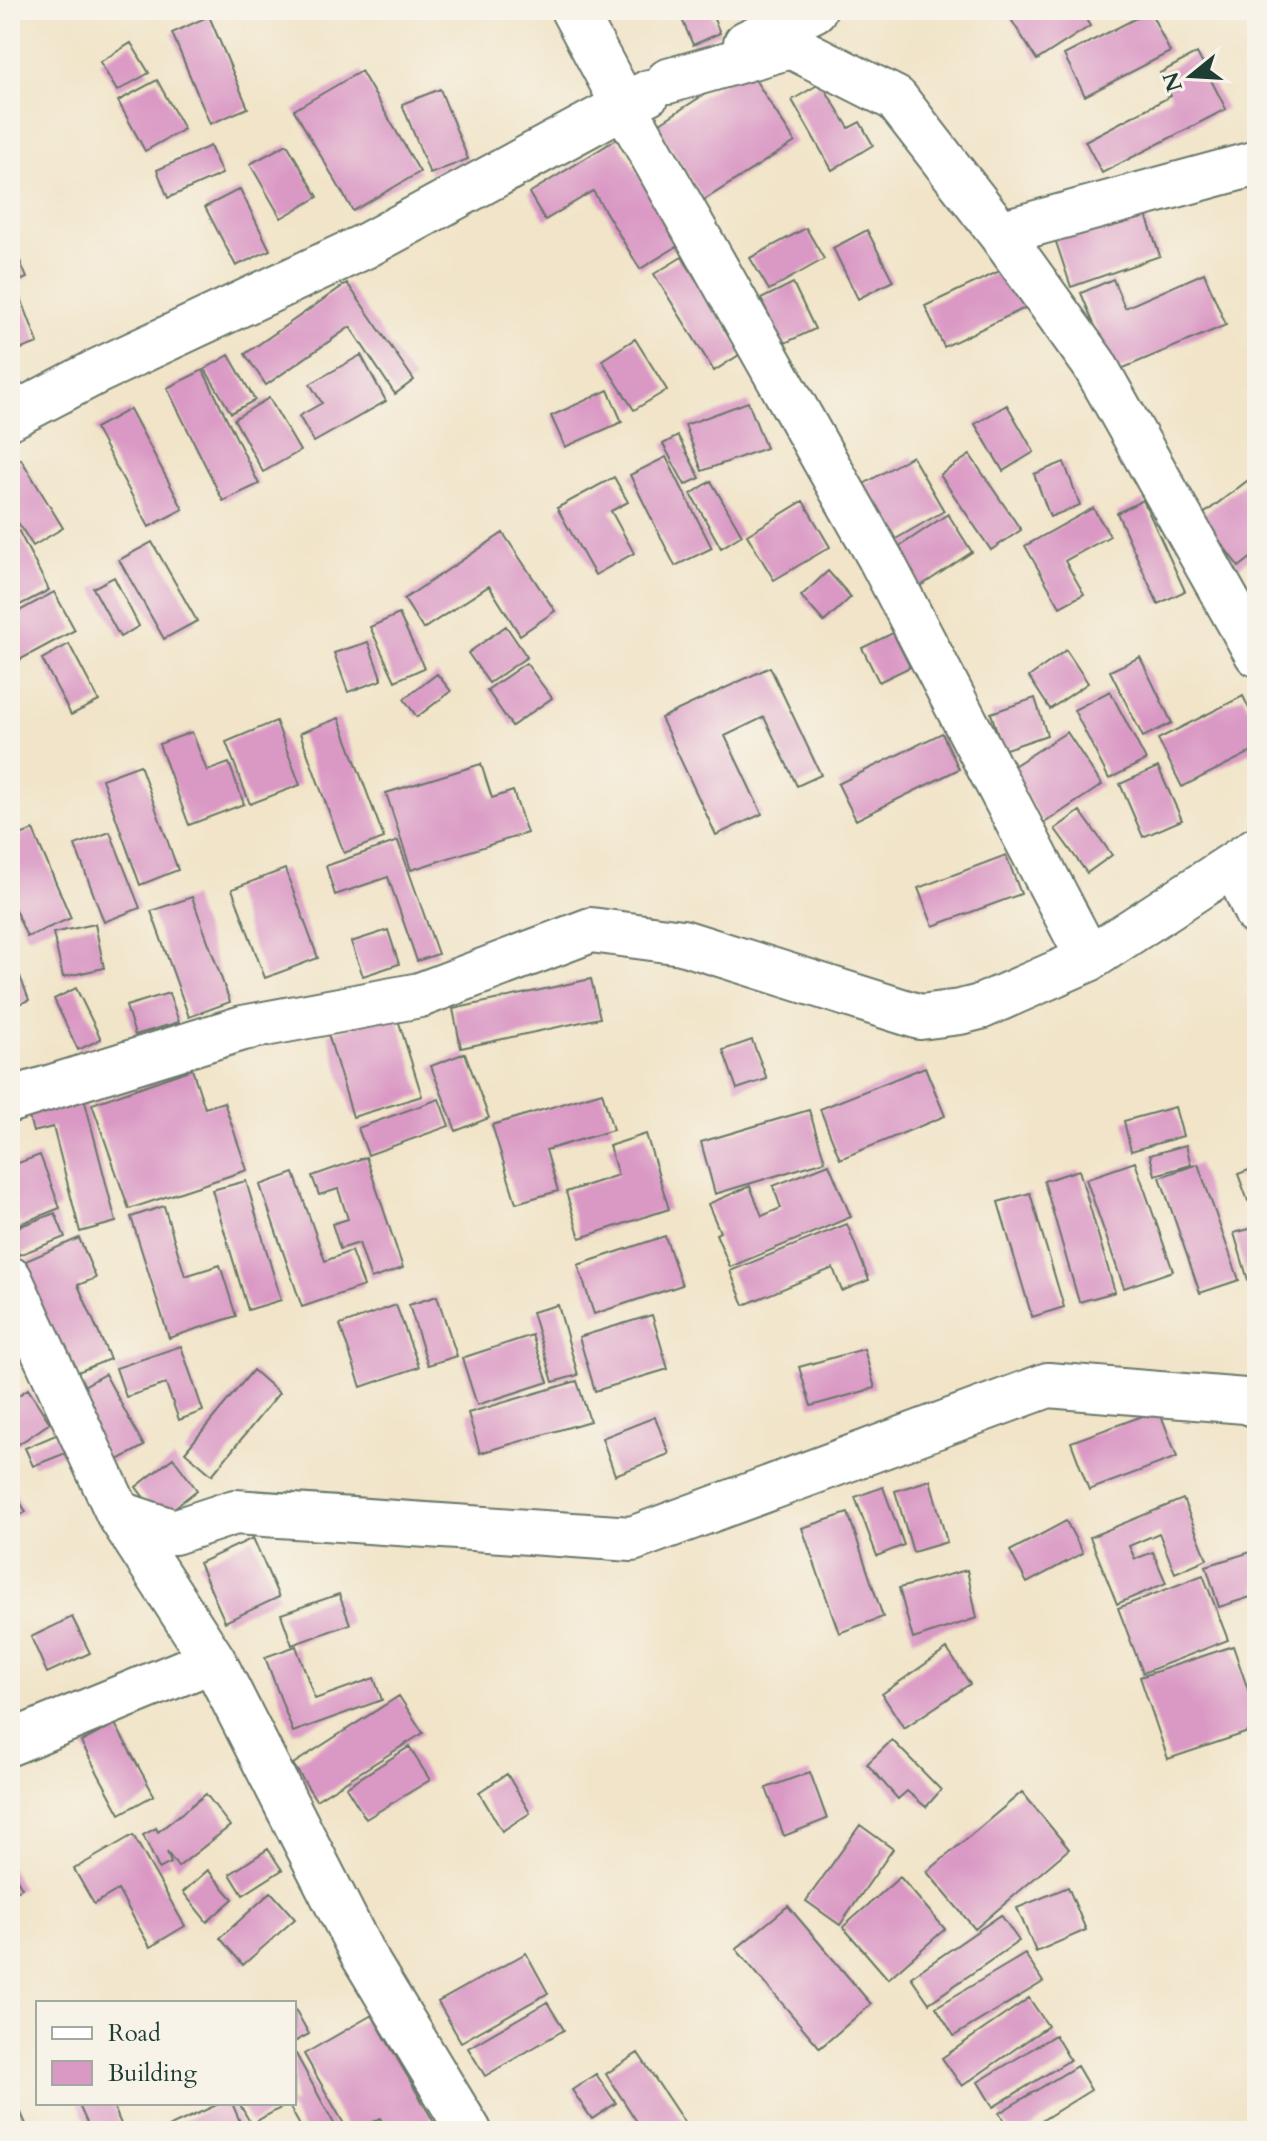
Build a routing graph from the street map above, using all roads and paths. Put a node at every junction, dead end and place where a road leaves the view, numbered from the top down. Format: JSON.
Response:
{"nodes":[{"id":1,"x":573,"y":10,"type":"edge"},
{"id":2,"x":814,"y":10,"type":"edge"},
{"id":3,"x":668,"y":81,"type":"junction"},
{"id":4,"x":625,"y":107,"type":"junction"},
{"id":5,"x":1257,"y":163,"type":"edge"},
{"id":6,"x":1000,"y":233,"type":"junction"},
{"id":7,"x":10,"y":417,"type":"edge"},
{"id":8,"x":1257,"y":654,"type":"edge"},
{"id":9,"x":1246,"y":857,"type":"edge"},
{"id":10,"x":1257,"y":914,"type":"edge"},
{"id":11,"x":1089,"y":959,"type":"junction"},
{"id":12,"x":10,"y":1100,"type":"edge"},
{"id":13,"x":10,"y":1279,"type":"edge"},
{"id":14,"x":1257,"y":1405,"type":"edge"},
{"id":15,"x":118,"y":1513,"type":"junction"},
{"id":16,"x":213,"y":1660,"type":"junction"},
{"id":17,"x":10,"y":1743,"type":"edge"},
{"id":18,"x":469,"y":2131,"type":"edge"}],
"edges":[{"from":1,"to":4,"type":"street"},
{"from":2,"to":3,"type":"street"},
{"from":3,"to":4,"type":"street"},
{"from":3,"to":6,"type":"street"},
{"from":4,"to":7,"type":"street"},
{"from":4,"to":11,"type":"street"},
{"from":5,"to":6,"type":"street"},
{"from":6,"to":8,"type":"street"},
{"from":9,"to":10,"type":"street"},
{"from":9,"to":11,"type":"street"},
{"from":11,"to":12,"type":"street"},
{"from":13,"to":15,"type":"street"},
{"from":14,"to":15,"type":"street"},
{"from":15,"to":16,"type":"street"},
{"from":16,"to":17,"type":"street"},
{"from":16,"to":18,"type":"street"}]}
